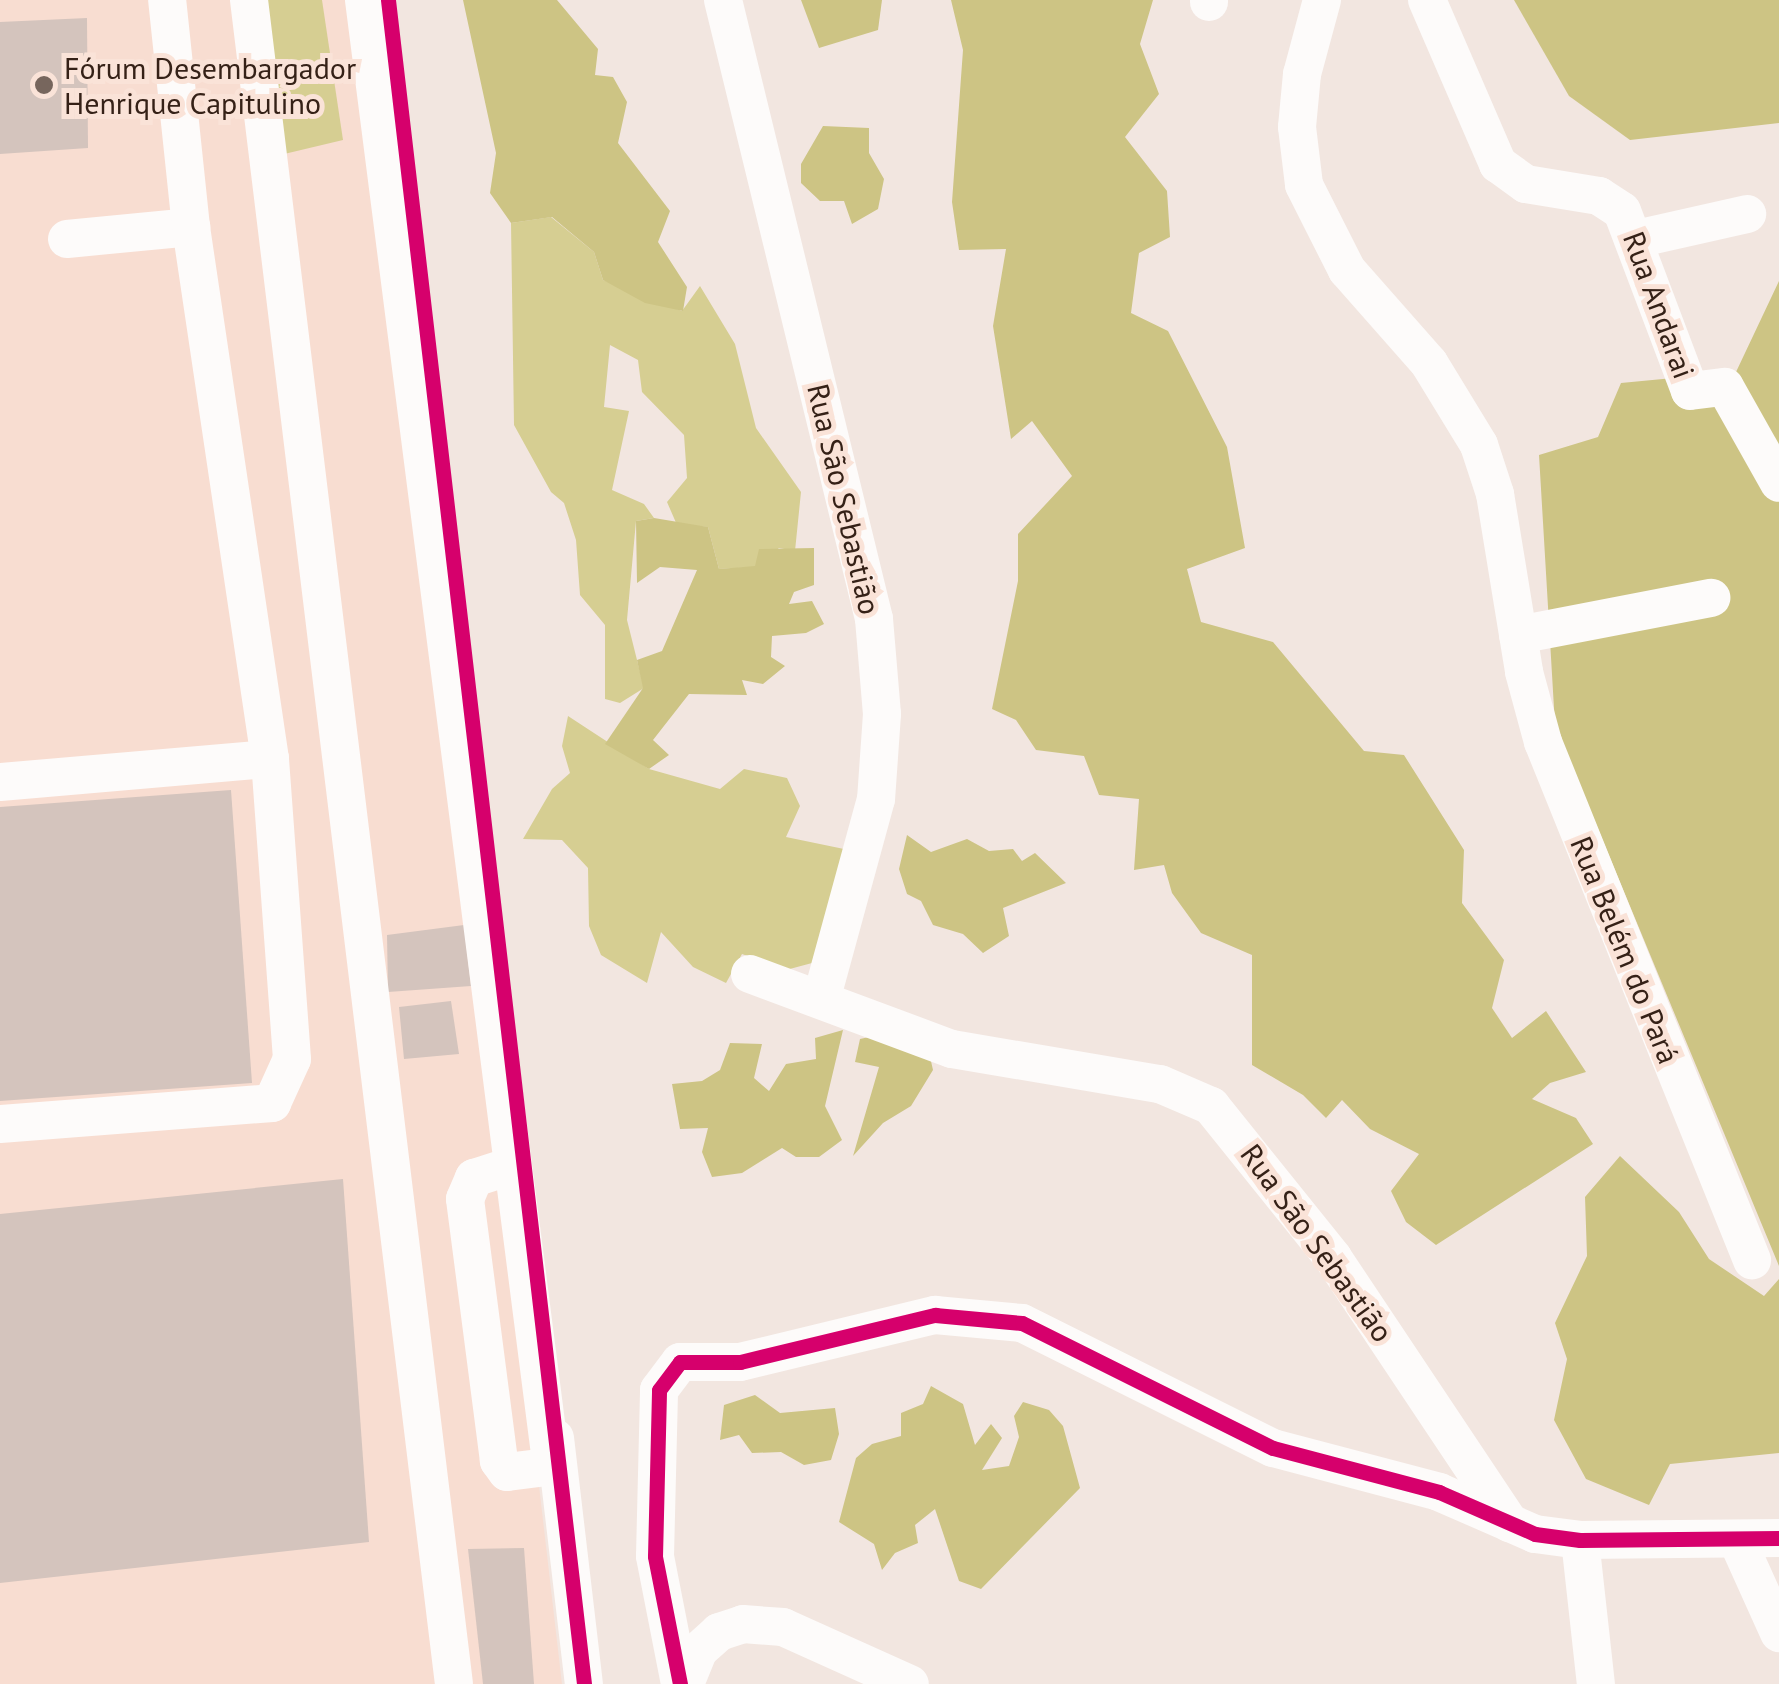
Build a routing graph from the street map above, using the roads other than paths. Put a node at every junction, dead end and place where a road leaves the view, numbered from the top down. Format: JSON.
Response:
{"nodes":[{"id":1,"x":167,"y":0,"type":"edge"},
{"id":2,"x":249,"y":0,"type":"edge"},
{"id":3,"x":364,"y":0,"type":"edge"},
{"id":4,"x":388,"y":0,"type":"edge"},
{"id":5,"x":723,"y":0,"type":"edge"},
{"id":6,"x":1322,"y":0,"type":"edge"},
{"id":7,"x":1427,"y":0,"type":"edge"},
{"id":8,"x":1747,"y":214,"type":"dead end"},
{"id":9,"x":191,"y":227,"type":"junction"},
{"id":10,"x":67,"y":238,"type":"dead end"},
{"id":11,"x":1636,"y":239,"type":"junction"},
{"id":12,"x":1779,"y":483,"type":"edge"},
{"id":13,"x":1711,"y":598,"type":"dead end"},
{"id":14,"x":1518,"y":634,"type":"junction"},
{"id":15,"x":270,"y":760,"type":"junction"},
{"id":16,"x":0,"y":782,"type":"edge"},
{"id":17,"x":750,"y":974,"type":"dead end"},
{"id":18,"x":820,"y":1000,"type":"junction"},
{"id":19,"x":0,"y":1124,"type":"edge"},
{"id":20,"x":511,"y":1166,"type":"junction"},
{"id":21,"x":521,"y":1244,"type":"junction"},
{"id":22,"x":471,"y":1254,"type":"junction"},
{"id":23,"x":1752,"y":1260,"type":"dead end"},
{"id":24,"x":532,"y":1318,"type":"junction"},
{"id":25,"x":482,"y":1330,"type":"junction"},
{"id":26,"x":1511,"y":1524,"type":"junction"},
{"id":27,"x":1779,"y":1538,"type":"edge"},
{"id":28,"x":1580,"y":1540,"type":"junction"},
{"id":29,"x":1738,"y":1542,"type":"junction"},
{"id":30,"x":1779,"y":1633,"type":"edge"},
{"id":31,"x":454,"y":1684,"type":"edge"},
{"id":32,"x":584,"y":1684,"type":"edge"},
{"id":33,"x":682,"y":1684,"type":"edge"},
{"id":34,"x":910,"y":1684,"type":"edge"},
{"id":35,"x":1596,"y":1684,"type":"edge"}],
"edges":[{"from":1,"to":9,"type":"street"},
{"from":2,"to":31,"type":"street"},
{"from":3,"to":20,"type":"street"},
{"from":4,"to":32,"type":"street"},
{"from":5,"to":18,"type":"street","name":"Rua São Sebastião"},
{"from":6,"to":14,"type":"street","name":"Rua Belém do Pará"},
{"from":7,"to":11,"type":"street","name":"Rua Andarai"},
{"from":8,"to":11,"type":"street"},
{"from":9,"to":10,"type":"street"},
{"from":9,"to":15,"type":"street"},
{"from":11,"to":12,"type":"street","name":"Rua Andarai"},
{"from":13,"to":14,"type":"street"},
{"from":14,"to":23,"type":"street","name":"Rua Belém do Pará"},
{"from":15,"to":16,"type":"street"},
{"from":15,"to":19,"type":"street"},
{"from":17,"to":18,"type":"street","name":"Rua São Sebastião"},
{"from":18,"to":26,"type":"street","name":"Rua São Sebastião"},
{"from":20,"to":21,"type":"street"},
{"from":20,"to":22,"type":"street"},
{"from":21,"to":22,"type":"street"},
{"from":21,"to":24,"type":"street"},
{"from":22,"to":25,"type":"street"},
{"from":24,"to":25,"type":"street"},
{"from":24,"to":25,"type":"street"},
{"from":26,"to":28,"type":"street"},
{"from":26,"to":33,"type":"street"},
{"from":27,"to":29,"type":"street"},
{"from":28,"to":29,"type":"street"},
{"from":28,"to":35,"type":"street"},
{"from":29,"to":30,"type":"street"},
{"from":33,"to":34,"type":"street"}]}
